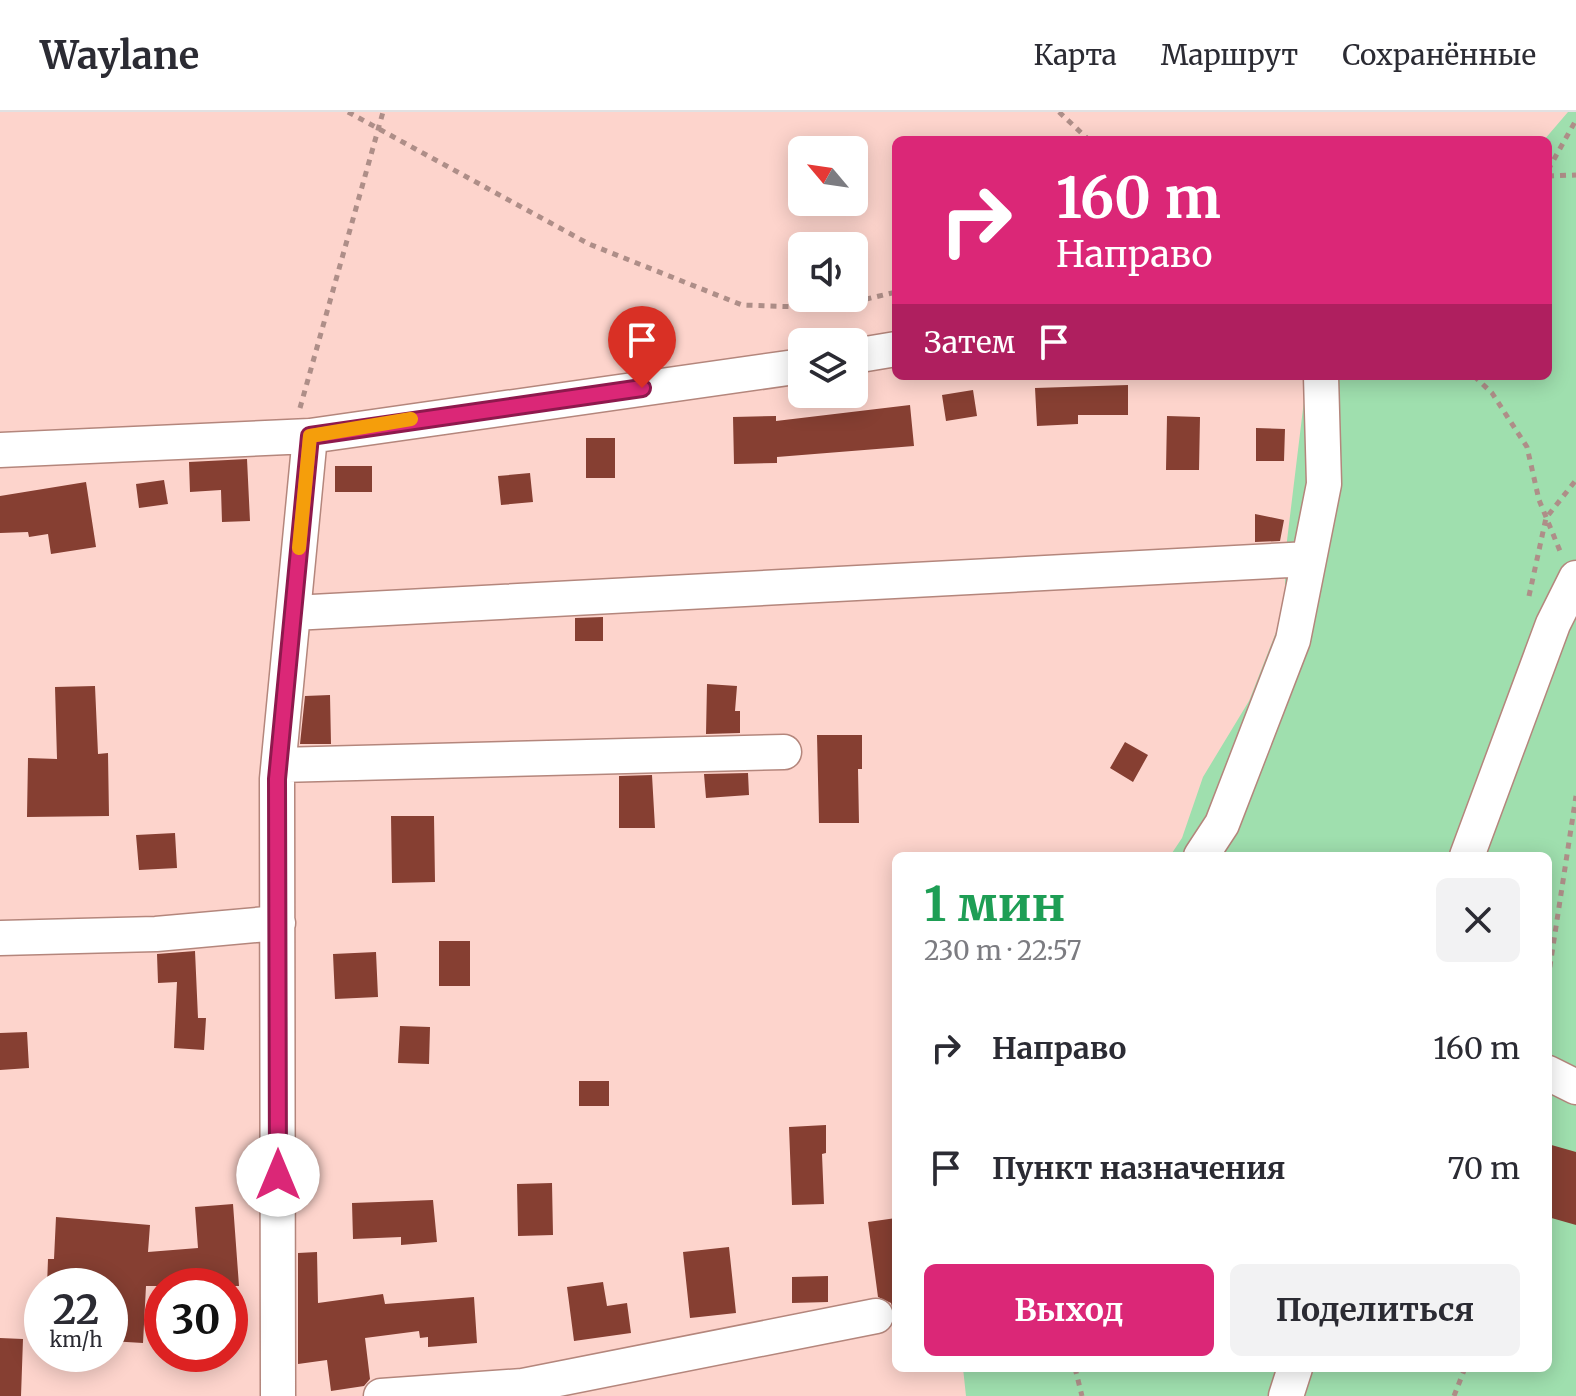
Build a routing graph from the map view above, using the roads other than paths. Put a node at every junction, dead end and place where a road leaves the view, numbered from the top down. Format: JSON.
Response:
{"nodes":[{"id":1,"x":892,"y":350,"type":"edge"},
{"id":2,"x":868,"y":354,"type":"edge"},
{"id":3,"x":788,"y":368,"type":"edge"},
{"id":4,"x":1321,"y":380,"type":"edge"},
{"id":5,"x":294,"y":436,"type":"junction"},
{"id":6,"x":0,"y":450,"type":"edge"},
{"id":7,"x":1309,"y":559,"type":"junction"},
{"id":8,"x":1575,"y":580,"type":"edge"},
{"id":9,"x":293,"y":613,"type":"junction"},
{"id":10,"x":784,"y":752,"type":"dead end"},
{"id":11,"x":279,"y":765,"type":"junction"},
{"id":12,"x":1204,"y":852,"type":"edge"},
{"id":13,"x":1468,"y":852,"type":"edge"},
{"id":14,"x":278,"y":923,"type":"junction"},
{"id":15,"x":0,"y":938,"type":"edge"},
{"id":16,"x":1552,"y":1075,"type":"edge"},
{"id":17,"x":1576,"y":1087,"type":"edge"},
{"id":18,"x":876,"y":1316,"type":"dead end"},
{"id":19,"x":1294,"y":1372,"type":"edge"},
{"id":20,"x":278,"y":1396,"type":"edge"},
{"id":21,"x":381,"y":1396,"type":"edge"},
{"id":22,"x":1286,"y":1396,"type":"edge"}],
"edges":[{"from":1,"to":2,"type":"street"},
{"from":3,"to":5,"type":"street"},
{"from":4,"to":7,"type":"street"},
{"from":5,"to":6,"type":"street"},
{"from":5,"to":9,"type":"street"},
{"from":7,"to":9,"type":"street"},
{"from":7,"to":12,"type":"street"},
{"from":8,"to":13,"type":"street"},
{"from":9,"to":11,"type":"street"},
{"from":10,"to":11,"type":"street"},
{"from":11,"to":14,"type":"street"},
{"from":14,"to":15,"type":"street"},
{"from":14,"to":20,"type":"street"},
{"from":16,"to":17,"type":"street"},
{"from":18,"to":21,"type":"street"},
{"from":19,"to":22,"type":"street"}]}
